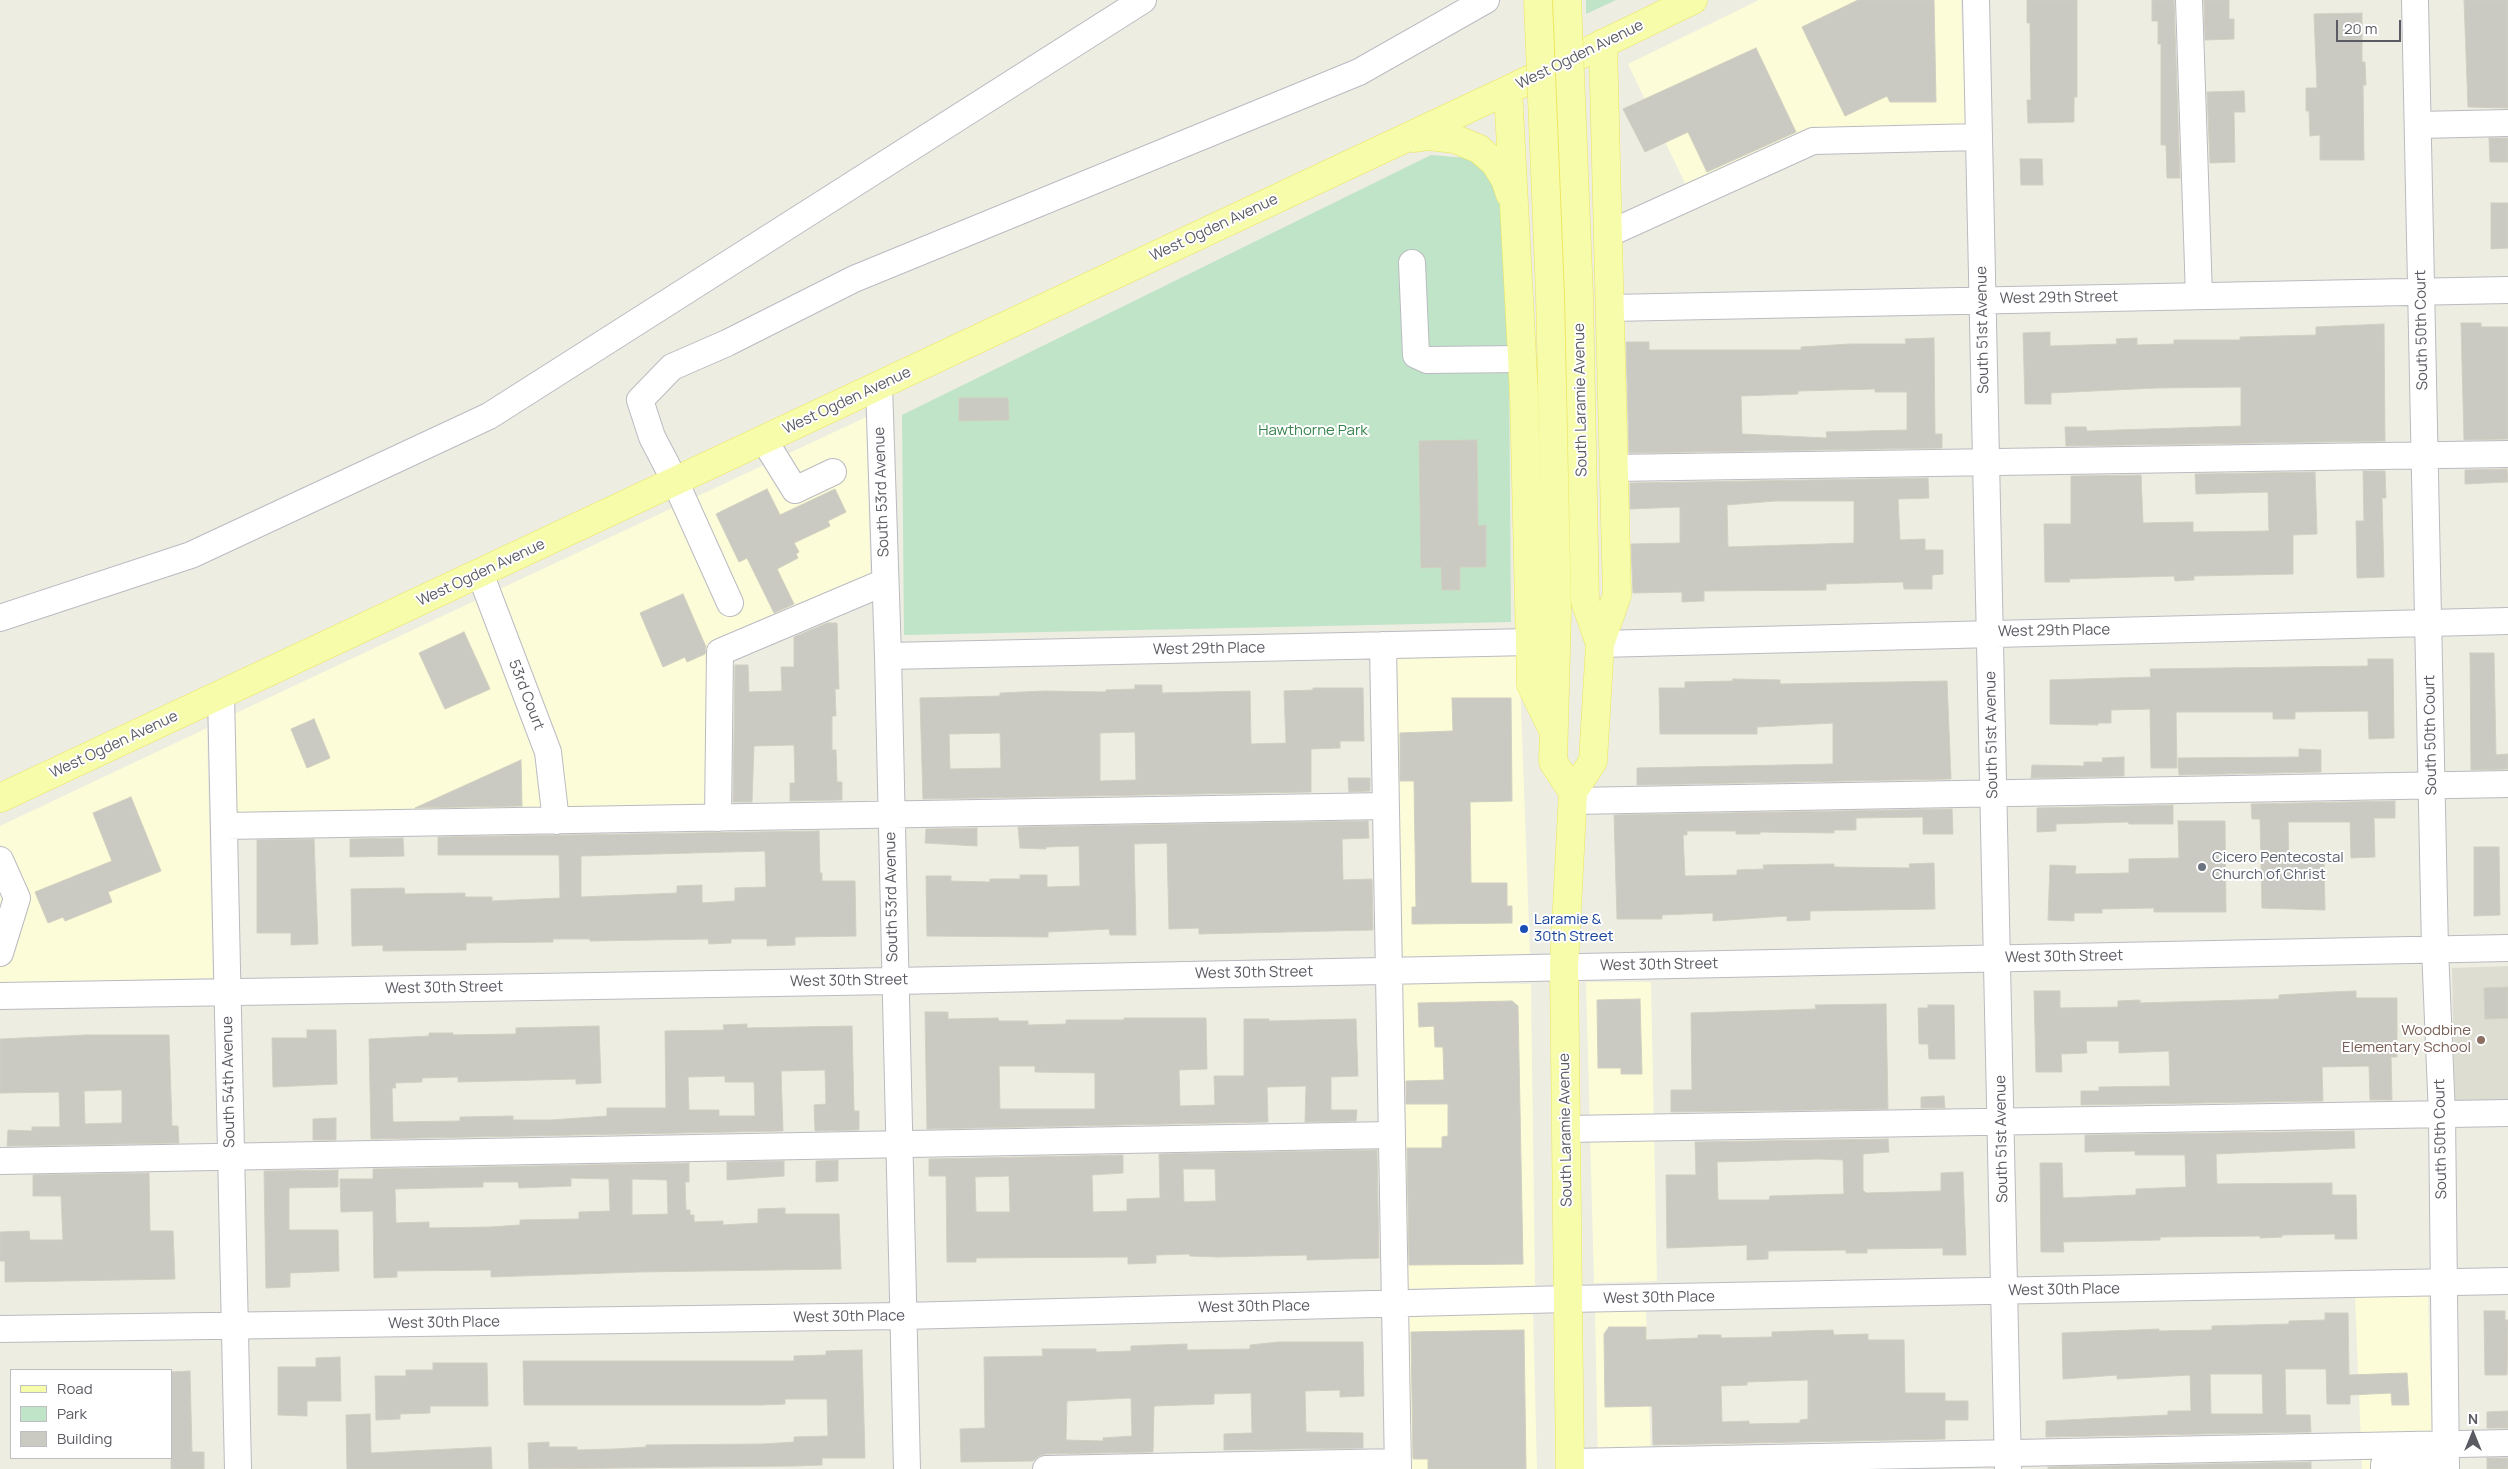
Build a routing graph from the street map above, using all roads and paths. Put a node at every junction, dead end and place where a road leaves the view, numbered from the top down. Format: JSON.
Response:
{"nodes":[{"id":1,"x":1143,"y":0,"type":"edge"},
{"id":2,"x":1486,"y":0,"type":"edge"},
{"id":3,"x":1538,"y":0,"type":"edge"},
{"id":4,"x":1567,"y":0,"type":"edge"},
{"id":5,"x":1693,"y":0,"type":"edge"},
{"id":6,"x":1976,"y":0,"type":"edge"},
{"id":7,"x":2190,"y":0,"type":"edge"},
{"id":8,"x":2415,"y":0,"type":"edge"},
{"id":9,"x":1603,"y":43,"type":"junction"},
{"id":10,"x":1508,"y":90,"type":"junction"},
{"id":11,"x":2508,"y":123,"type":"edge"},
{"id":12,"x":2418,"y":125,"type":"junction"},
{"id":13,"x":1979,"y":137,"type":"junction"},
{"id":14,"x":1404,"y":139,"type":"junction"},
{"id":15,"x":1514,"y":209,"type":"junction"},
{"id":16,"x":1608,"y":234,"type":"junction"},
{"id":17,"x":1412,"y":263,"type":"dead end"},
{"id":18,"x":2508,"y":290,"type":"edge"},
{"id":19,"x":2421,"y":292,"type":"junction"},
{"id":20,"x":2199,"y":296,"type":"junction"},
{"id":21,"x":1983,"y":300,"type":"junction"},
{"id":22,"x":1610,"y":308,"type":"junction"},
{"id":23,"x":1522,"y":359,"type":"junction"},
{"id":24,"x":879,"y":386,"type":"junction"},
{"id":25,"x":764,"y":440,"type":"junction"},
{"id":26,"x":2508,"y":454,"type":"edge"},
{"id":27,"x":2425,"y":456,"type":"junction"},
{"id":28,"x":1986,"y":462,"type":"junction"},
{"id":29,"x":1614,"y":468,"type":"junction"},
{"id":30,"x":833,"y":472,"type":"dead end"},
{"id":31,"x":675,"y":481,"type":"junction"},
{"id":32,"x":480,"y":573,"type":"junction"},
{"id":33,"x":885,"y":582,"type":"junction"},
{"id":34,"x":730,"y":603,"type":"dead end"},
{"id":35,"x":0,"y":618,"type":"edge"},
{"id":36,"x":2508,"y":621,"type":"edge"},
{"id":37,"x":2428,"y":622,"type":"junction"},
{"id":38,"x":1990,"y":633,"type":"junction"},
{"id":39,"x":1530,"y":642,"type":"junction"},
{"id":40,"x":1600,"y":644,"type":"junction"},
{"id":41,"x":1383,"y":645,"type":"junction"},
{"id":42,"x":888,"y":656,"type":"junction"},
{"id":43,"x":221,"y":695,"type":"junction"},
{"id":44,"x":1552,"y":728,"type":"junction"},
{"id":45,"x":2508,"y":784,"type":"edge"},
{"id":46,"x":2432,"y":786,"type":"junction"},
{"id":47,"x":1994,"y":795,"type":"junction"},
{"id":48,"x":1573,"y":797,"type":"junction"},
{"id":49,"x":0,"y":798,"type":"edge"},
{"id":50,"x":1386,"y":806,"type":"junction"},
{"id":51,"x":891,"y":815,"type":"junction"},
{"id":52,"x":718,"y":818,"type":"junction"},
{"id":53,"x":556,"y":820,"type":"junction"},
{"id":54,"x":224,"y":826,"type":"junction"},
{"id":55,"x":0,"y":860,"type":"edge"},
{"id":56,"x":2508,"y":948,"type":"edge"},
{"id":57,"x":2435,"y":949,"type":"junction"},
{"id":58,"x":0,"y":953,"type":"edge"},
{"id":59,"x":1997,"y":958,"type":"junction"},
{"id":60,"x":1564,"y":966,"type":"junction"},
{"id":61,"x":1388,"y":970,"type":"junction"},
{"id":62,"x":894,"y":980,"type":"junction"},
{"id":63,"x":227,"y":992,"type":"junction"},
{"id":64,"x":0,"y":996,"type":"edge"},
{"id":65,"x":2508,"y":1113,"type":"edge"},
{"id":66,"x":2442,"y":1114,"type":"junction"},
{"id":67,"x":2002,"y":1123,"type":"junction"},
{"id":68,"x":1566,"y":1129,"type":"junction"},
{"id":69,"x":1391,"y":1135,"type":"junction"},
{"id":70,"x":898,"y":1143,"type":"junction"},
{"id":71,"x":231,"y":1156,"type":"junction"},
{"id":72,"x":0,"y":1161,"type":"edge"},
{"id":73,"x":2508,"y":1280,"type":"edge"},
{"id":74,"x":2442,"y":1282,"type":"junction"},
{"id":75,"x":2004,"y":1292,"type":"junction"},
{"id":76,"x":1568,"y":1299,"type":"junction"},
{"id":77,"x":1394,"y":1304,"type":"junction"},
{"id":78,"x":903,"y":1316,"type":"junction"},
{"id":79,"x":235,"y":1326,"type":"junction"},
{"id":80,"x":0,"y":1329,"type":"edge"},
{"id":81,"x":2508,"y":1443,"type":"edge"},
{"id":82,"x":2446,"y":1460,"type":"edge"},
{"id":83,"x":2008,"y":1461,"type":"edge"},
{"id":84,"x":1398,"y":1465,"type":"edge"},
{"id":85,"x":1570,"y":1465,"type":"edge"},
{"id":86,"x":238,"y":1469,"type":"edge"},
{"id":87,"x":906,"y":1469,"type":"edge"},
{"id":88,"x":1046,"y":1469,"type":"edge"},
{"id":89,"x":2384,"y":1469,"type":"edge"}],
"edges":[{"from":1,"to":35,"type":"street"},
{"from":2,"to":31,"type":"street"},
{"from":3,"to":44,"type":"main road","name":"South Laramie Avenue","bridge":true},
{"from":4,"to":40,"type":"main road","name":"South Laramie Avenue","bridge":true},
{"from":5,"to":9,"type":"main road","name":"West Ogden Avenue"},
{"from":6,"to":13,"type":"street","name":"South 51st Avenue"},
{"from":7,"to":20,"type":"street"},
{"from":8,"to":12,"type":"street","name":"South 50th Court"},
{"from":9,"to":10,"type":"main road","name":"West Ogden Avenue"},
{"from":9,"to":16,"type":"main road"},
{"from":10,"to":14,"type":"main road","name":"West Ogden Avenue"},
{"from":10,"to":15,"type":"main road"},
{"from":11,"to":12,"type":"street"},
{"from":12,"to":19,"type":"street","name":"South 50th Court"},
{"from":13,"to":16,"type":"street"},
{"from":13,"to":21,"type":"street","name":"South 51st Avenue"},
{"from":14,"to":15,"type":"main road"},
{"from":14,"to":24,"type":"main road","name":"West Ogden Avenue"},
{"from":15,"to":23,"type":"main road"},
{"from":16,"to":22,"type":"main road"},
{"from":17,"to":23,"type":"street"},
{"from":18,"to":19,"type":"street","name":"West 29th Street"},
{"from":19,"to":20,"type":"street","name":"West 29th Street"},
{"from":19,"to":27,"type":"street","name":"South 50th Court"},
{"from":20,"to":21,"type":"street","name":"West 29th Street"},
{"from":21,"to":22,"type":"street","name":"West 29th Street"},
{"from":21,"to":28,"type":"street","name":"South 51st Avenue"},
{"from":22,"to":29,"type":"main road"},
{"from":23,"to":39,"type":"main road"},
{"from":24,"to":25,"type":"main road","name":"West Ogden Avenue"},
{"from":24,"to":33,"type":"street","name":"South 53rd Avenue"},
{"from":25,"to":30,"type":"street"},
{"from":25,"to":31,"type":"main road","name":"West Ogden Avenue"},
{"from":26,"to":27,"type":"street"},
{"from":27,"to":28,"type":"street"},
{"from":27,"to":37,"type":"street","name":"South 50th Court"},
{"from":28,"to":29,"type":"street"},
{"from":28,"to":38,"type":"street","name":"South 51st Avenue"},
{"from":29,"to":40,"type":"main road"},
{"from":31,"to":32,"type":"main road","name":"West Ogden Avenue"},
{"from":31,"to":34,"type":"street"},
{"from":32,"to":43,"type":"main road","name":"West Ogden Avenue"},
{"from":32,"to":53,"type":"street","name":"53rd Court"},
{"from":33,"to":42,"type":"street","name":"South 53rd Avenue"},
{"from":33,"to":52,"type":"street"},
{"from":36,"to":37,"type":"street","name":"West 29th Place"},
{"from":37,"to":38,"type":"street","name":"West 29th Place"},
{"from":37,"to":46,"type":"street","name":"South 50th Court"},
{"from":38,"to":40,"type":"street","name":"West 29th Place"},
{"from":38,"to":47,"type":"street","name":"South 51st Avenue"},
{"from":39,"to":41,"type":"street","name":"West 29th Place"},
{"from":39,"to":44,"type":"main road"},
{"from":40,"to":48,"type":"main road","name":"South Laramie Avenue"},
{"from":41,"to":42,"type":"street","name":"West 29th Place"},
{"from":41,"to":50,"type":"street"},
{"from":42,"to":51,"type":"street","name":"South 53rd Avenue"},
{"from":43,"to":49,"type":"main road","name":"West Ogden Avenue"},
{"from":43,"to":54,"type":"street","name":"South 54th Avenue"},
{"from":44,"to":48,"type":"main road","name":"South Laramie Avenue"},
{"from":45,"to":46,"type":"street"},
{"from":46,"to":47,"type":"street"},
{"from":46,"to":57,"type":"street","name":"South 50th Court"},
{"from":47,"to":48,"type":"street"},
{"from":47,"to":59,"type":"street","name":"South 51st Avenue"},
{"from":48,"to":60,"type":"main road","name":"South Laramie Avenue"},
{"from":50,"to":51,"type":"street"},
{"from":50,"to":61,"type":"street"},
{"from":51,"to":52,"type":"street"},
{"from":51,"to":62,"type":"street","name":"South 53rd Avenue"},
{"from":52,"to":53,"type":"street"},
{"from":53,"to":54,"type":"street"},
{"from":54,"to":63,"type":"street","name":"South 54th Avenue"},
{"from":55,"to":58,"type":"street"},
{"from":56,"to":57,"type":"street","name":"West 30th Street"},
{"from":57,"to":59,"type":"street","name":"West 30th Street"},
{"from":57,"to":66,"type":"street","name":"South 50th Court"},
{"from":59,"to":60,"type":"street","name":"West 30th Street"},
{"from":59,"to":67,"type":"street","name":"South 51st Avenue"},
{"from":60,"to":61,"type":"street","name":"West 30th Street"},
{"from":60,"to":68,"type":"main road","name":"South Laramie Avenue"},
{"from":61,"to":62,"type":"street","name":"West 30th Street"},
{"from":61,"to":69,"type":"street"},
{"from":62,"to":63,"type":"street","name":"West 30th Street"},
{"from":62,"to":70,"type":"street","name":"South 53rd Avenue"},
{"from":63,"to":64,"type":"street","name":"West 30th Street"},
{"from":63,"to":71,"type":"street","name":"South 54th Avenue"},
{"from":65,"to":66,"type":"street"},
{"from":66,"to":67,"type":"street"},
{"from":66,"to":74,"type":"street","name":"South 50th Court"},
{"from":67,"to":68,"type":"street"},
{"from":67,"to":75,"type":"street","name":"South 51st Avenue"},
{"from":68,"to":76,"type":"main road","name":"South Laramie Avenue"},
{"from":69,"to":70,"type":"street"},
{"from":69,"to":77,"type":"street"},
{"from":70,"to":71,"type":"street"},
{"from":70,"to":78,"type":"street","name":"South 53rd Avenue"},
{"from":71,"to":72,"type":"street"},
{"from":71,"to":79,"type":"street","name":"South 54th Avenue"},
{"from":73,"to":74,"type":"street","name":"West 30th Place"},
{"from":74,"to":75,"type":"street","name":"West 30th Place"},
{"from":74,"to":82,"type":"street","name":"South 50th Court"},
{"from":75,"to":76,"type":"street","name":"West 30th Place"},
{"from":75,"to":83,"type":"street","name":"South 51st Avenue"},
{"from":76,"to":77,"type":"street","name":"West 30th Place"},
{"from":76,"to":85,"type":"main road","name":"South Laramie Avenue"},
{"from":77,"to":78,"type":"street","name":"West 30th Place"},
{"from":77,"to":84,"type":"street"},
{"from":78,"to":79,"type":"street","name":"West 30th Place"},
{"from":78,"to":87,"type":"street","name":"South 53rd Avenue"},
{"from":79,"to":80,"type":"street","name":"West 30th Place"},
{"from":79,"to":86,"type":"street","name":"South 54th Avenue"},
{"from":81,"to":82,"type":"street"},
{"from":82,"to":83,"type":"street"},
{"from":82,"to":89,"type":"street"},
{"from":83,"to":85,"type":"street"},
{"from":84,"to":88,"type":"street"}]}
